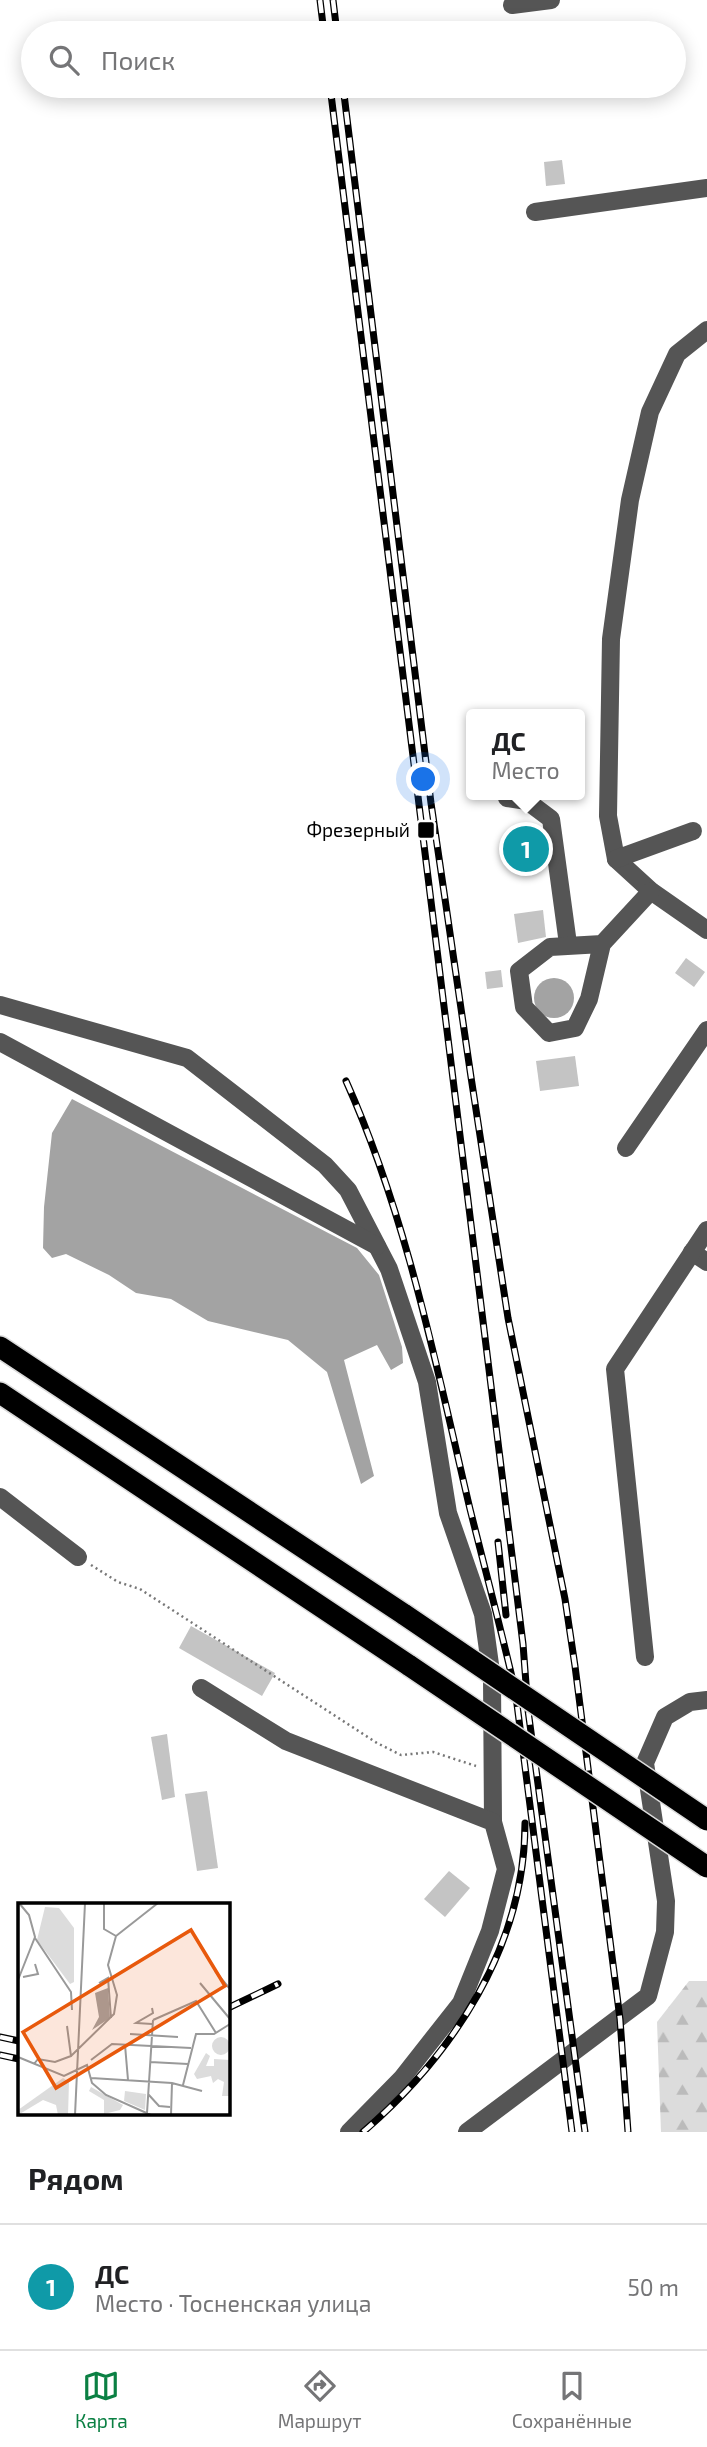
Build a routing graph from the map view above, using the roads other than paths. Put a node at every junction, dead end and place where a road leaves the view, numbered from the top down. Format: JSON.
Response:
{"nodes":[{"id":1,"x":551,"y":0,"type":"edge"},
{"id":2,"x":512,"y":5,"type":"dead end"},
{"id":3,"x":707,"y":188,"type":"edge"},
{"id":4,"x":536,"y":212,"type":"dead end"},
{"id":5,"x":707,"y":330,"type":"edge"},
{"id":6,"x":520,"y":800,"type":"edge"},
{"id":7,"x":693,"y":831,"type":"dead end"},
{"id":8,"x":616,"y":859,"type":"junction"},
{"id":9,"x":651,"y":891,"type":"junction"},
{"id":10,"x":707,"y":930,"type":"edge"},
{"id":11,"x":568,"y":944,"type":"junction"},
{"id":12,"x":602,"y":944,"type":"junction"},
{"id":13,"x":0,"y":1005,"type":"edge"},
{"id":14,"x":707,"y":1030,"type":"edge"},
{"id":15,"x":0,"y":1042,"type":"edge"},
{"id":16,"x":626,"y":1148,"type":"dead end"},
{"id":17,"x":707,"y":1230,"type":"edge"},
{"id":18,"x":377,"y":1246,"type":"junction"},
{"id":19,"x":699,"y":1257,"type":"edge"},
{"id":20,"x":0,"y":1347,"type":"edge"},
{"id":21,"x":0,"y":1393,"type":"edge"},
{"id":22,"x":0,"y":1497,"type":"edge"},
{"id":23,"x":78,"y":1557,"type":"road end"},
{"id":24,"x":645,"y":1657,"type":"dead end"},
{"id":25,"x":201,"y":1688,"type":"dead end"},
{"id":26,"x":707,"y":1700,"type":"edge"},
{"id":27,"x":707,"y":1820,"type":"edge"},
{"id":28,"x":493,"y":1822,"type":"junction"},
{"id":29,"x":707,"y":1867,"type":"edge"},
{"id":30,"x":349,"y":2132,"type":"edge"},
{"id":31,"x":467,"y":2132,"type":"edge"}],
"edges":[{"from":1,"to":2,"type":"street"},
{"from":3,"to":4,"type":"street"},
{"from":5,"to":8,"type":"street"},
{"from":6,"to":11,"type":"street"},
{"from":7,"to":8,"type":"street"},
{"from":8,"to":9,"type":"street"},
{"from":9,"to":10,"type":"street"},
{"from":9,"to":12,"type":"street"},
{"from":11,"to":12,"type":"street"},
{"from":11,"to":12,"type":"street"},
{"from":13,"to":18,"type":"street"},
{"from":14,"to":16,"type":"street"},
{"from":15,"to":18,"type":"street"},
{"from":17,"to":19,"type":"street"},
{"from":18,"to":28,"type":"street"},
{"from":19,"to":24,"type":"street"},
{"from":20,"to":27,"type":"highway","bridge":true},
{"from":21,"to":29,"type":"highway","bridge":true},
{"from":22,"to":23,"type":"street"},
{"from":25,"to":28,"type":"street"},
{"from":26,"to":31,"type":"street"},
{"from":28,"to":30,"type":"street"}]}
